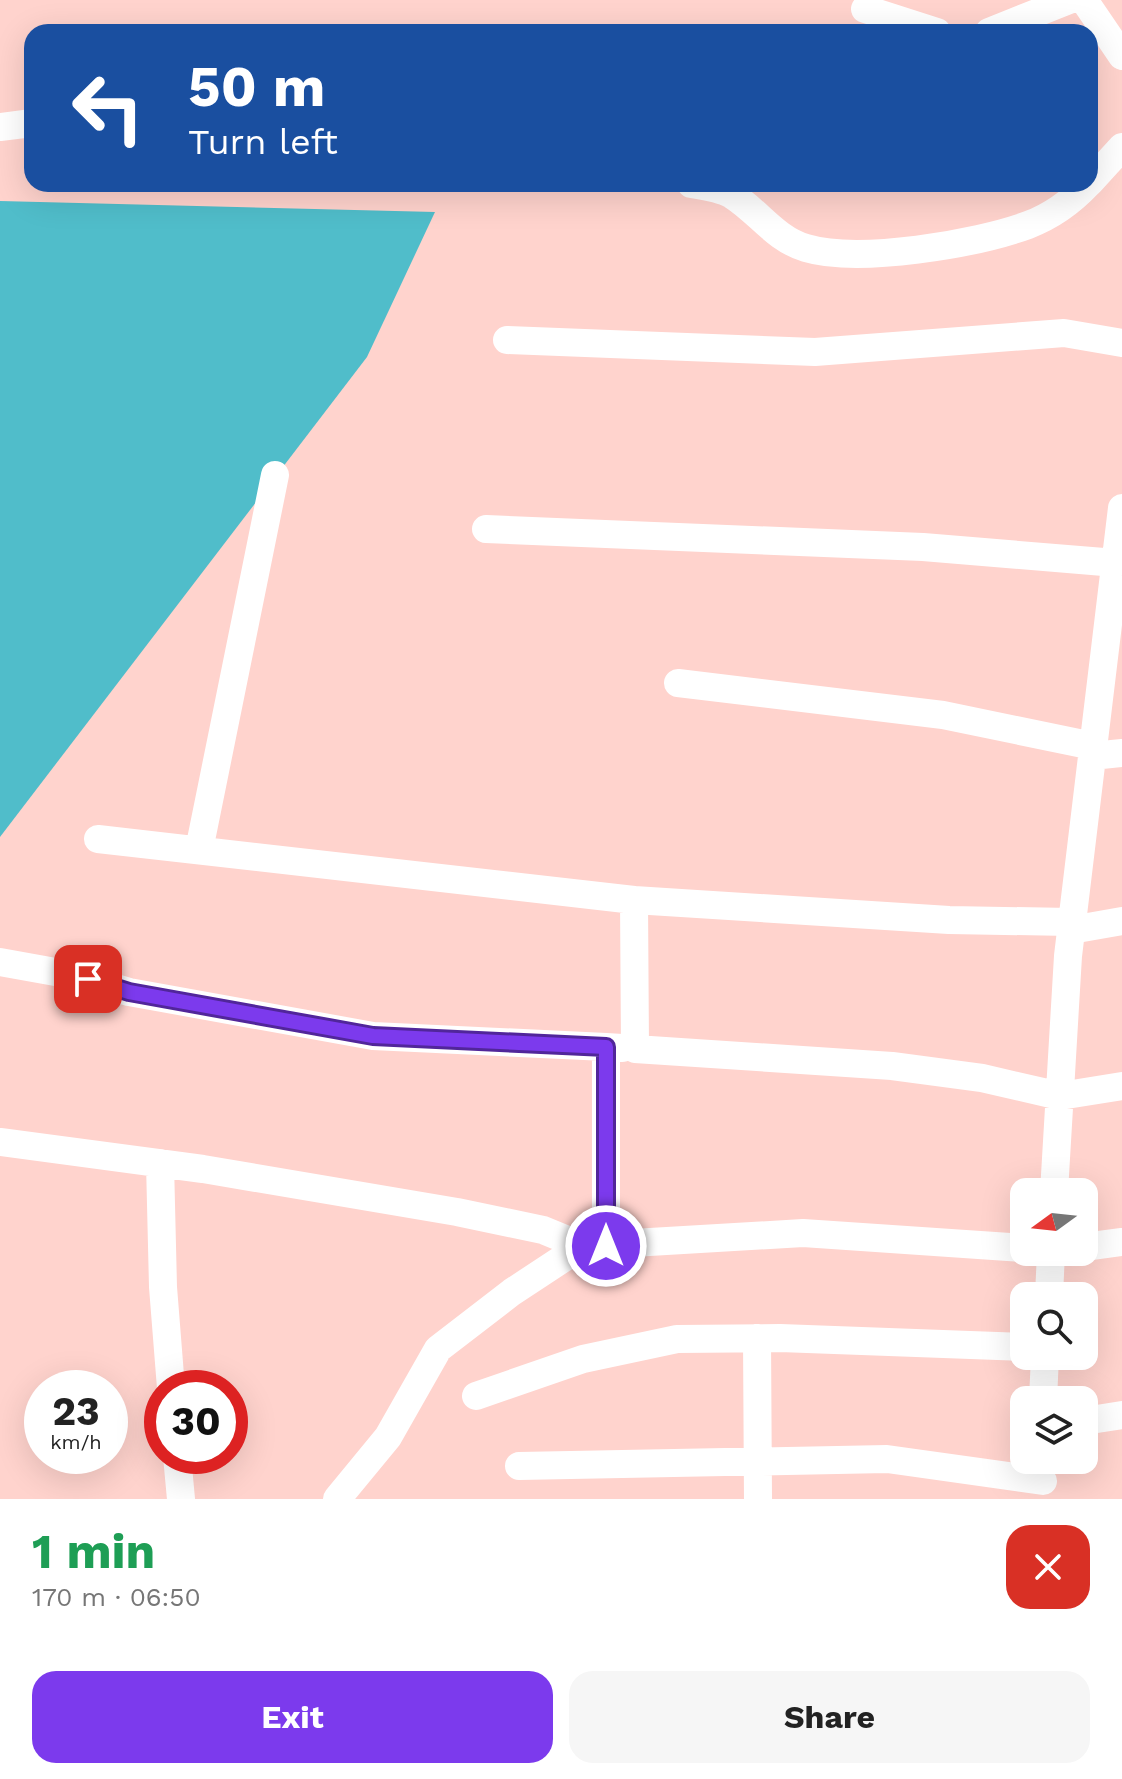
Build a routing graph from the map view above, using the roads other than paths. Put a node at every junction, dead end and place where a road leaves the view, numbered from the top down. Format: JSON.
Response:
{"nodes":[{"id":1,"x":1069,"y":0,"type":"edge"},
{"id":2,"x":1084,"y":0,"type":"edge"},
{"id":3,"x":865,"y":9,"type":"dead end"},
{"id":4,"x":912,"y":24,"type":"edge"},
{"id":5,"x":1009,"y":24,"type":"edge"},
{"id":6,"x":1096,"y":24,"type":"edge"},
{"id":7,"x":1098,"y":29,"type":"edge"},
{"id":8,"x":1109,"y":51,"type":"edge"},
{"id":9,"x":24,"y":124,"type":"edge"},
{"id":10,"x":0,"y":127,"type":"edge"},
{"id":11,"x":1122,"y":147,"type":"edge"},
{"id":12,"x":1098,"y":173,"type":"edge"},
{"id":13,"x":722,"y":192,"type":"edge"},
{"id":14,"x":1080,"y":192,"type":"edge"},
{"id":15,"x":507,"y":340,"type":"dead end"},
{"id":16,"x":1122,"y":343,"type":"edge"},
{"id":17,"x":275,"y":475,"type":"dead end"},
{"id":18,"x":1122,"y":508,"type":"edge"},
{"id":19,"x":486,"y":529,"type":"dead end"},
{"id":20,"x":1119,"y":548,"type":"edge"},
{"id":21,"x":678,"y":683,"type":"dead end"},
{"id":22,"x":1092,"y":751,"type":"junction"},
{"id":23,"x":1122,"y":753,"type":"edge"},
{"id":24,"x":98,"y":839,"type":"dead end"},
{"id":25,"x":199,"y":850,"type":"junction"},
{"id":26,"x":634,"y":900,"type":"junction"},
{"id":27,"x":1122,"y":921,"type":"edge"},
{"id":28,"x":1071,"y":926,"type":"junction"},
{"id":29,"x":0,"y":962,"type":"edge"},
{"id":30,"x":606,"y":1047,"type":"junction"},
{"id":31,"x":635,"y":1049,"type":"junction"},
{"id":32,"x":1122,"y":1086,"type":"edge"},
{"id":33,"x":1060,"y":1096,"type":"junction"},
{"id":34,"x":0,"y":1142,"type":"edge"},
{"id":35,"x":160,"y":1163,"type":"junction"},
{"id":36,"x":1055,"y":1178,"type":"edge"},
{"id":37,"x":1122,"y":1242,"type":"edge"},
{"id":38,"x":1098,"y":1245,"type":"edge"},
{"id":39,"x":594,"y":1246,"type":"junction"},
{"id":40,"x":1010,"y":1247,"type":"edge"},
{"id":41,"x":757,"y":1338,"type":"junction"},
{"id":42,"x":1010,"y":1347,"type":"edge"},
{"id":43,"x":170,"y":1370,"type":"edge"},
{"id":44,"x":476,"y":1396,"type":"dead end"},
{"id":45,"x":1122,"y":1415,"type":"edge"},
{"id":46,"x":1098,"y":1419,"type":"edge"},
{"id":47,"x":760,"y":1459,"type":"junction"},
{"id":48,"x":519,"y":1466,"type":"dead end"},
{"id":49,"x":179,"y":1474,"type":"edge"},
{"id":50,"x":1043,"y":1480,"type":"edge"},
{"id":51,"x":181,"y":1499,"type":"edge"},
{"id":52,"x":337,"y":1499,"type":"edge"},
{"id":53,"x":758,"y":1499,"type":"edge"}],
"edges":[{"from":1,"to":5,"type":"street"},
{"from":2,"to":6,"type":"street"},
{"from":3,"to":4,"type":"street"},
{"from":7,"to":8,"type":"street"},
{"from":9,"to":10,"type":"street"},
{"from":11,"to":12,"type":"street"},
{"from":13,"to":14,"type":"street"},
{"from":15,"to":16,"type":"street"},
{"from":17,"to":25,"type":"street"},
{"from":18,"to":20,"type":"street"},
{"from":19,"to":20,"type":"street"},
{"from":20,"to":22,"type":"street"},
{"from":21,"to":22,"type":"street"},
{"from":22,"to":23,"type":"street"},
{"from":22,"to":28,"type":"street"},
{"from":24,"to":25,"type":"street"},
{"from":25,"to":26,"type":"street"},
{"from":26,"to":28,"type":"street"},
{"from":26,"to":31,"type":"street"},
{"from":27,"to":28,"type":"street"},
{"from":28,"to":33,"type":"street"},
{"from":29,"to":30,"type":"street"},
{"from":30,"to":31,"type":"street"},
{"from":30,"to":39,"type":"street"},
{"from":31,"to":33,"type":"street"},
{"from":32,"to":33,"type":"street"},
{"from":33,"to":36,"type":"street"},
{"from":34,"to":35,"type":"street"},
{"from":35,"to":39,"type":"street"},
{"from":35,"to":43,"type":"street"},
{"from":37,"to":38,"type":"street"},
{"from":39,"to":40,"type":"street"},
{"from":39,"to":52,"type":"street"},
{"from":41,"to":42,"type":"street"},
{"from":41,"to":44,"type":"street"},
{"from":41,"to":47,"type":"street"},
{"from":45,"to":46,"type":"street"},
{"from":47,"to":48,"type":"street"},
{"from":47,"to":50,"type":"street"},
{"from":47,"to":53,"type":"street"},
{"from":49,"to":51,"type":"street"}]}
